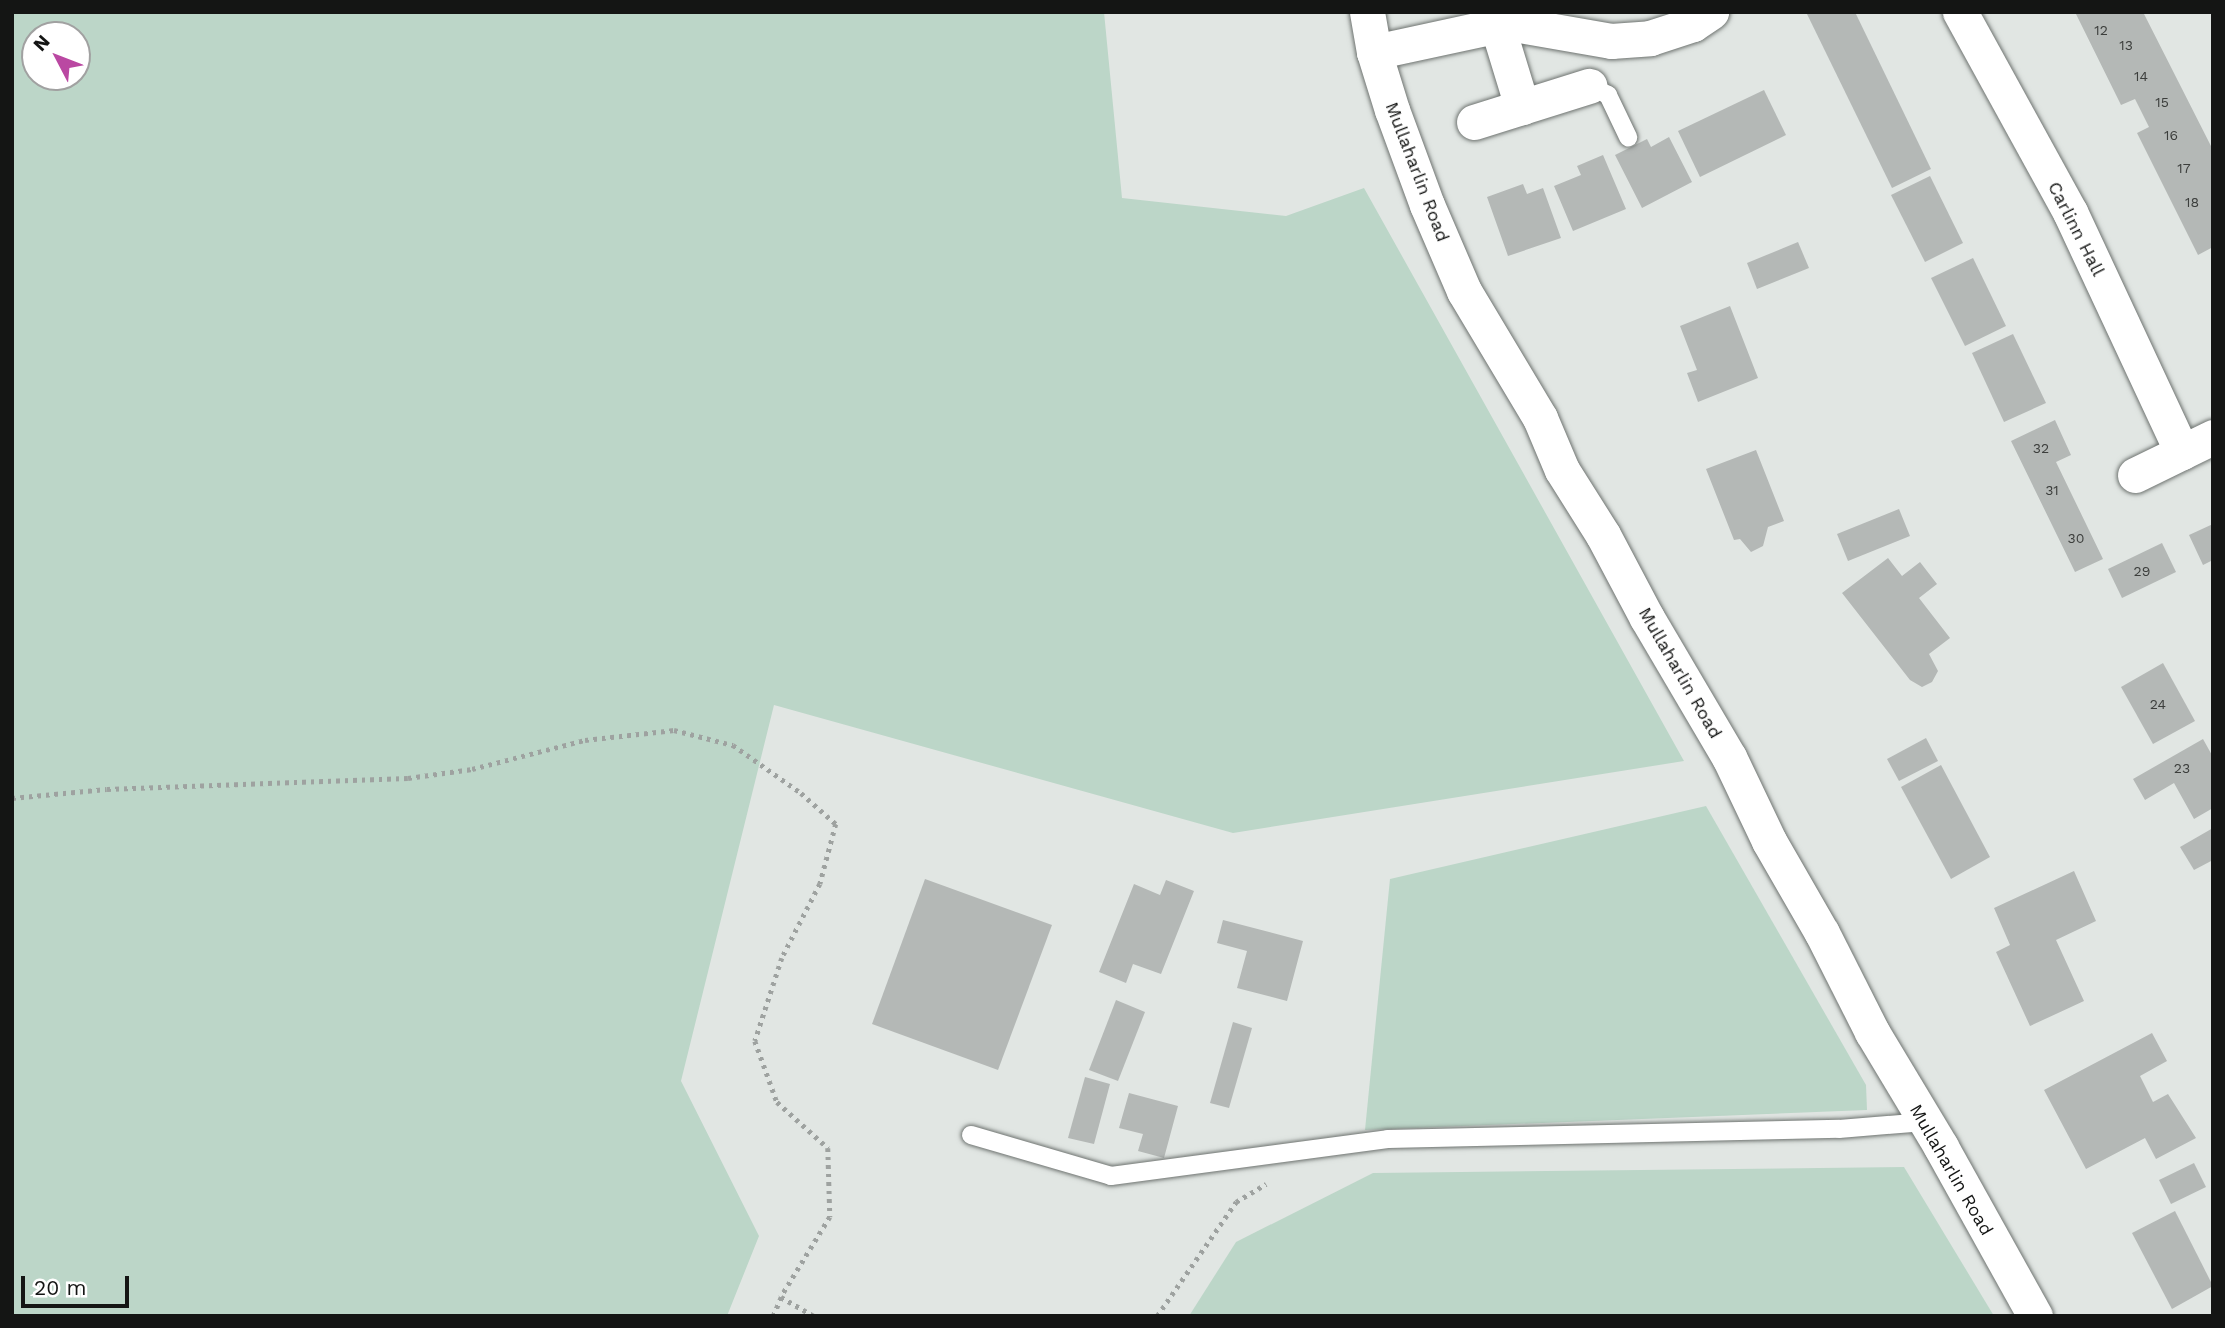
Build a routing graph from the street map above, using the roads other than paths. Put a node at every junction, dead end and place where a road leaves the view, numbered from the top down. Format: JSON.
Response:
{"nodes":[{"id":1,"x":1367,"y":12,"type":"edge"},
{"id":2,"x":1711,"y":12,"type":"edge"},
{"id":3,"x":1960,"y":12,"type":"edge"},
{"id":4,"x":1497,"y":25,"type":"junction"},
{"id":5,"x":1374,"y":52,"type":"junction"},
{"id":6,"x":1589,"y":86,"type":"joint"},
{"id":7,"x":1522,"y":107,"type":"junction"},
{"id":8,"x":1474,"y":122,"type":"dead end"},
{"id":9,"x":1628,"y":137,"type":"dead end"},
{"id":10,"x":2198,"y":445,"type":"edge"},
{"id":11,"x":2135,"y":475,"type":"dead end"},
{"id":12,"x":1924,"y":1122,"type":"junction"},
{"id":13,"x":971,"y":1135,"type":"dead end"},
{"id":14,"x":2035,"y":1316,"type":"edge"}],
"edges":[{"from":1,"to":5,"type":"street","name":"Mullaharlin Road"},
{"from":2,"to":4,"type":"street"},
{"from":3,"to":10,"type":"street","name":"Carlinn Hall"},
{"from":4,"to":5,"type":"street"},
{"from":4,"to":7,"type":"street"},
{"from":5,"to":12,"type":"street","name":"Mullaharlin Road"},
{"from":6,"to":7,"type":"street"},
{"from":6,"to":9,"type":"lane"},
{"from":7,"to":8,"type":"street"},
{"from":10,"to":11,"type":"street","name":"Carlinn Hall"},
{"from":12,"to":13,"type":"lane"},
{"from":12,"to":14,"type":"street","name":"Mullaharlin Road"}]}
